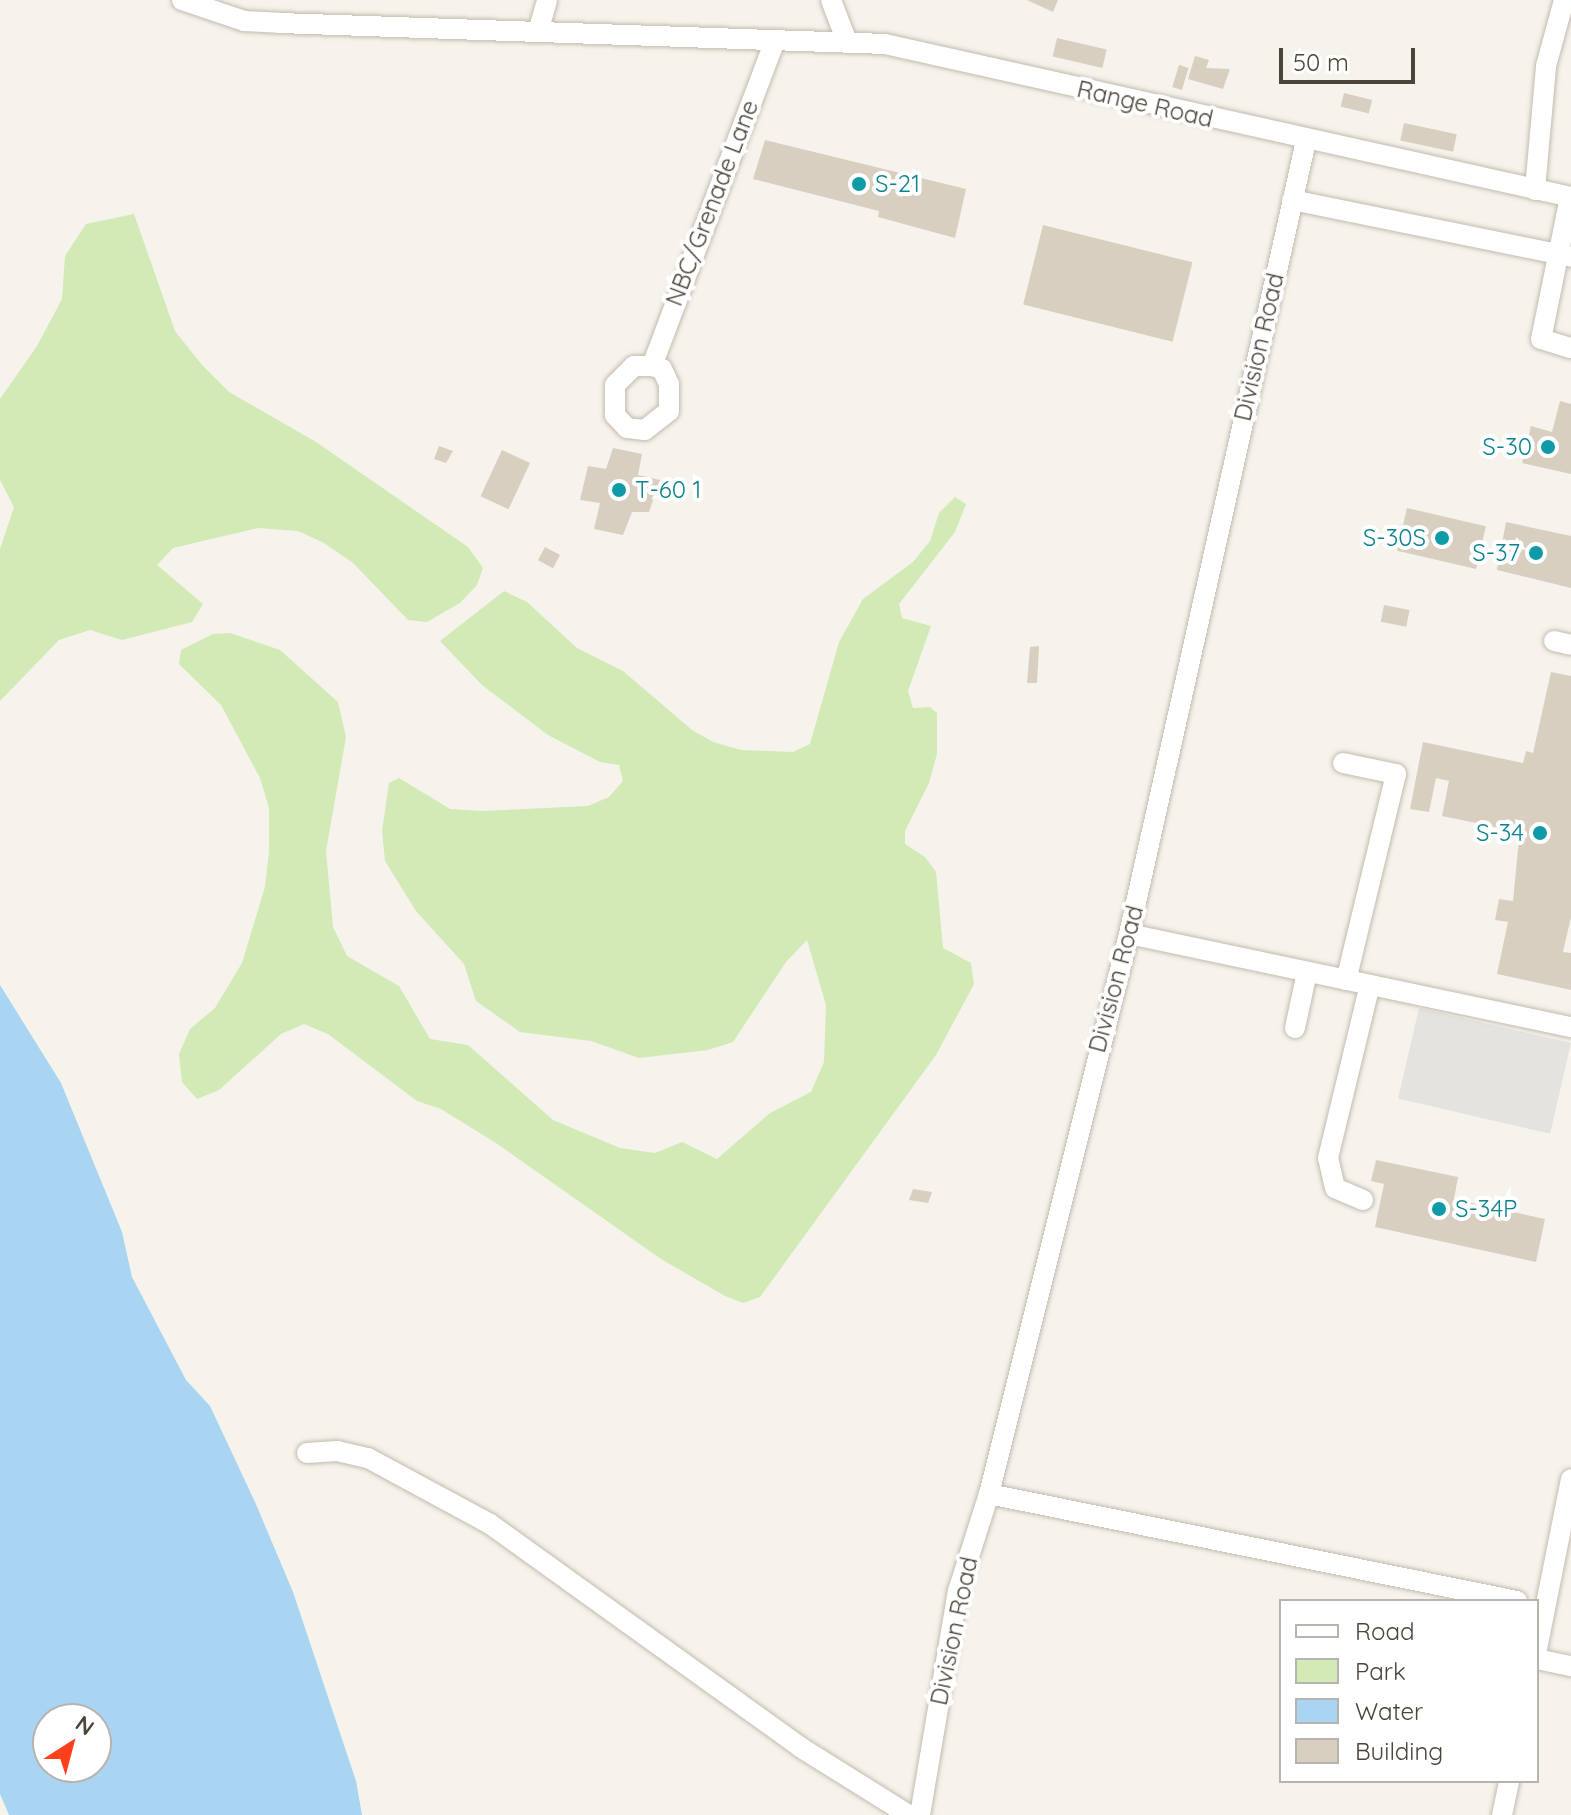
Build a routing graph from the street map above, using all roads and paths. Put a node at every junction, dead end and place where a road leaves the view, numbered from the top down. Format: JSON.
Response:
{"nodes":[{"id":1,"x":182,"y":0,"type":"edge"},
{"id":2,"x":547,"y":0,"type":"edge"},
{"id":3,"x":831,"y":0,"type":"edge"},
{"id":4,"x":1564,"y":0,"type":"edge"},
{"id":5,"x":538,"y":32,"type":"junction"},
{"id":6,"x":775,"y":41,"type":"junction"},
{"id":7,"x":847,"y":42,"type":"junction"},
{"id":8,"x":1306,"y":141,"type":"junction"},
{"id":9,"x":1535,"y":190,"type":"junction"},
{"id":10,"x":1570,"y":197,"type":"edge"},
{"id":11,"x":1292,"y":200,"type":"junction"},
{"id":12,"x":1565,"y":256,"type":"edge"},
{"id":13,"x":1571,"y":348,"type":"edge"},
{"id":14,"x":652,"y":366,"type":"dead end"},
{"id":15,"x":1343,"y":763,"type":"dead end"},
{"id":16,"x":1129,"y":934,"type":"junction"},
{"id":17,"x":1307,"y":972,"type":"junction"},
{"id":18,"x":1346,"y":980,"type":"junction"},
{"id":19,"x":1370,"y":985,"type":"junction"},
{"id":20,"x":1571,"y":1027,"type":"edge"},
{"id":21,"x":1295,"y":1028,"type":"dead end"},
{"id":22,"x":1363,"y":1200,"type":"dead end"},
{"id":23,"x":307,"y":1453,"type":"dead end"},
{"id":24,"x":1571,"y":1479,"type":"edge"},
{"id":25,"x":989,"y":1494,"type":"junction"},
{"id":26,"x":1507,"y":1599,"type":"edge"},
{"id":27,"x":1541,"y":1606,"type":"edge"},
{"id":28,"x":1539,"y":1628,"type":"edge"},
{"id":29,"x":1539,"y":1659,"type":"edge"},
{"id":30,"x":1571,"y":1666,"type":"edge"},
{"id":31,"x":1509,"y":1783,"type":"edge"},
{"id":32,"x":909,"y":1815,"type":"edge"},
{"id":33,"x":920,"y":1815,"type":"edge"},
{"id":34,"x":1502,"y":1815,"type":"edge"}],
"edges":[{"from":1,"to":5,"type":"street","name":"Range Road"},
{"from":2,"to":5,"type":"street"},
{"from":3,"to":7,"type":"street"},
{"from":4,"to":9,"type":"street"},
{"from":5,"to":6,"type":"street","name":"Range Road"},
{"from":6,"to":7,"type":"street","name":"Range Road"},
{"from":6,"to":14,"type":"street","name":"NBC/Grenade Lane"},
{"from":7,"to":8,"type":"street","name":"Range Road"},
{"from":8,"to":9,"type":"street","name":"Range Road"},
{"from":8,"to":11,"type":"street","name":"Division Road"},
{"from":9,"to":10,"type":"street","name":"Range Road"},
{"from":10,"to":12,"type":"street"},
{"from":11,"to":12,"type":"street"},
{"from":11,"to":16,"type":"street","name":"Division Road"},
{"from":12,"to":13,"type":"street"},
{"from":15,"to":18,"type":"street"},
{"from":16,"to":17,"type":"street"},
{"from":16,"to":25,"type":"street","name":"Division Road"},
{"from":17,"to":18,"type":"street"},
{"from":17,"to":21,"type":"street"},
{"from":18,"to":19,"type":"street"},
{"from":19,"to":20,"type":"street"},
{"from":19,"to":22,"type":"street"},
{"from":23,"to":32,"type":"street"},
{"from":24,"to":27,"type":"street"},
{"from":25,"to":26,"type":"street"},
{"from":25,"to":33,"type":"street","name":"Division Road"},
{"from":27,"to":28,"type":"street"},
{"from":29,"to":30,"type":"street"},
{"from":31,"to":34,"type":"street"}]}
